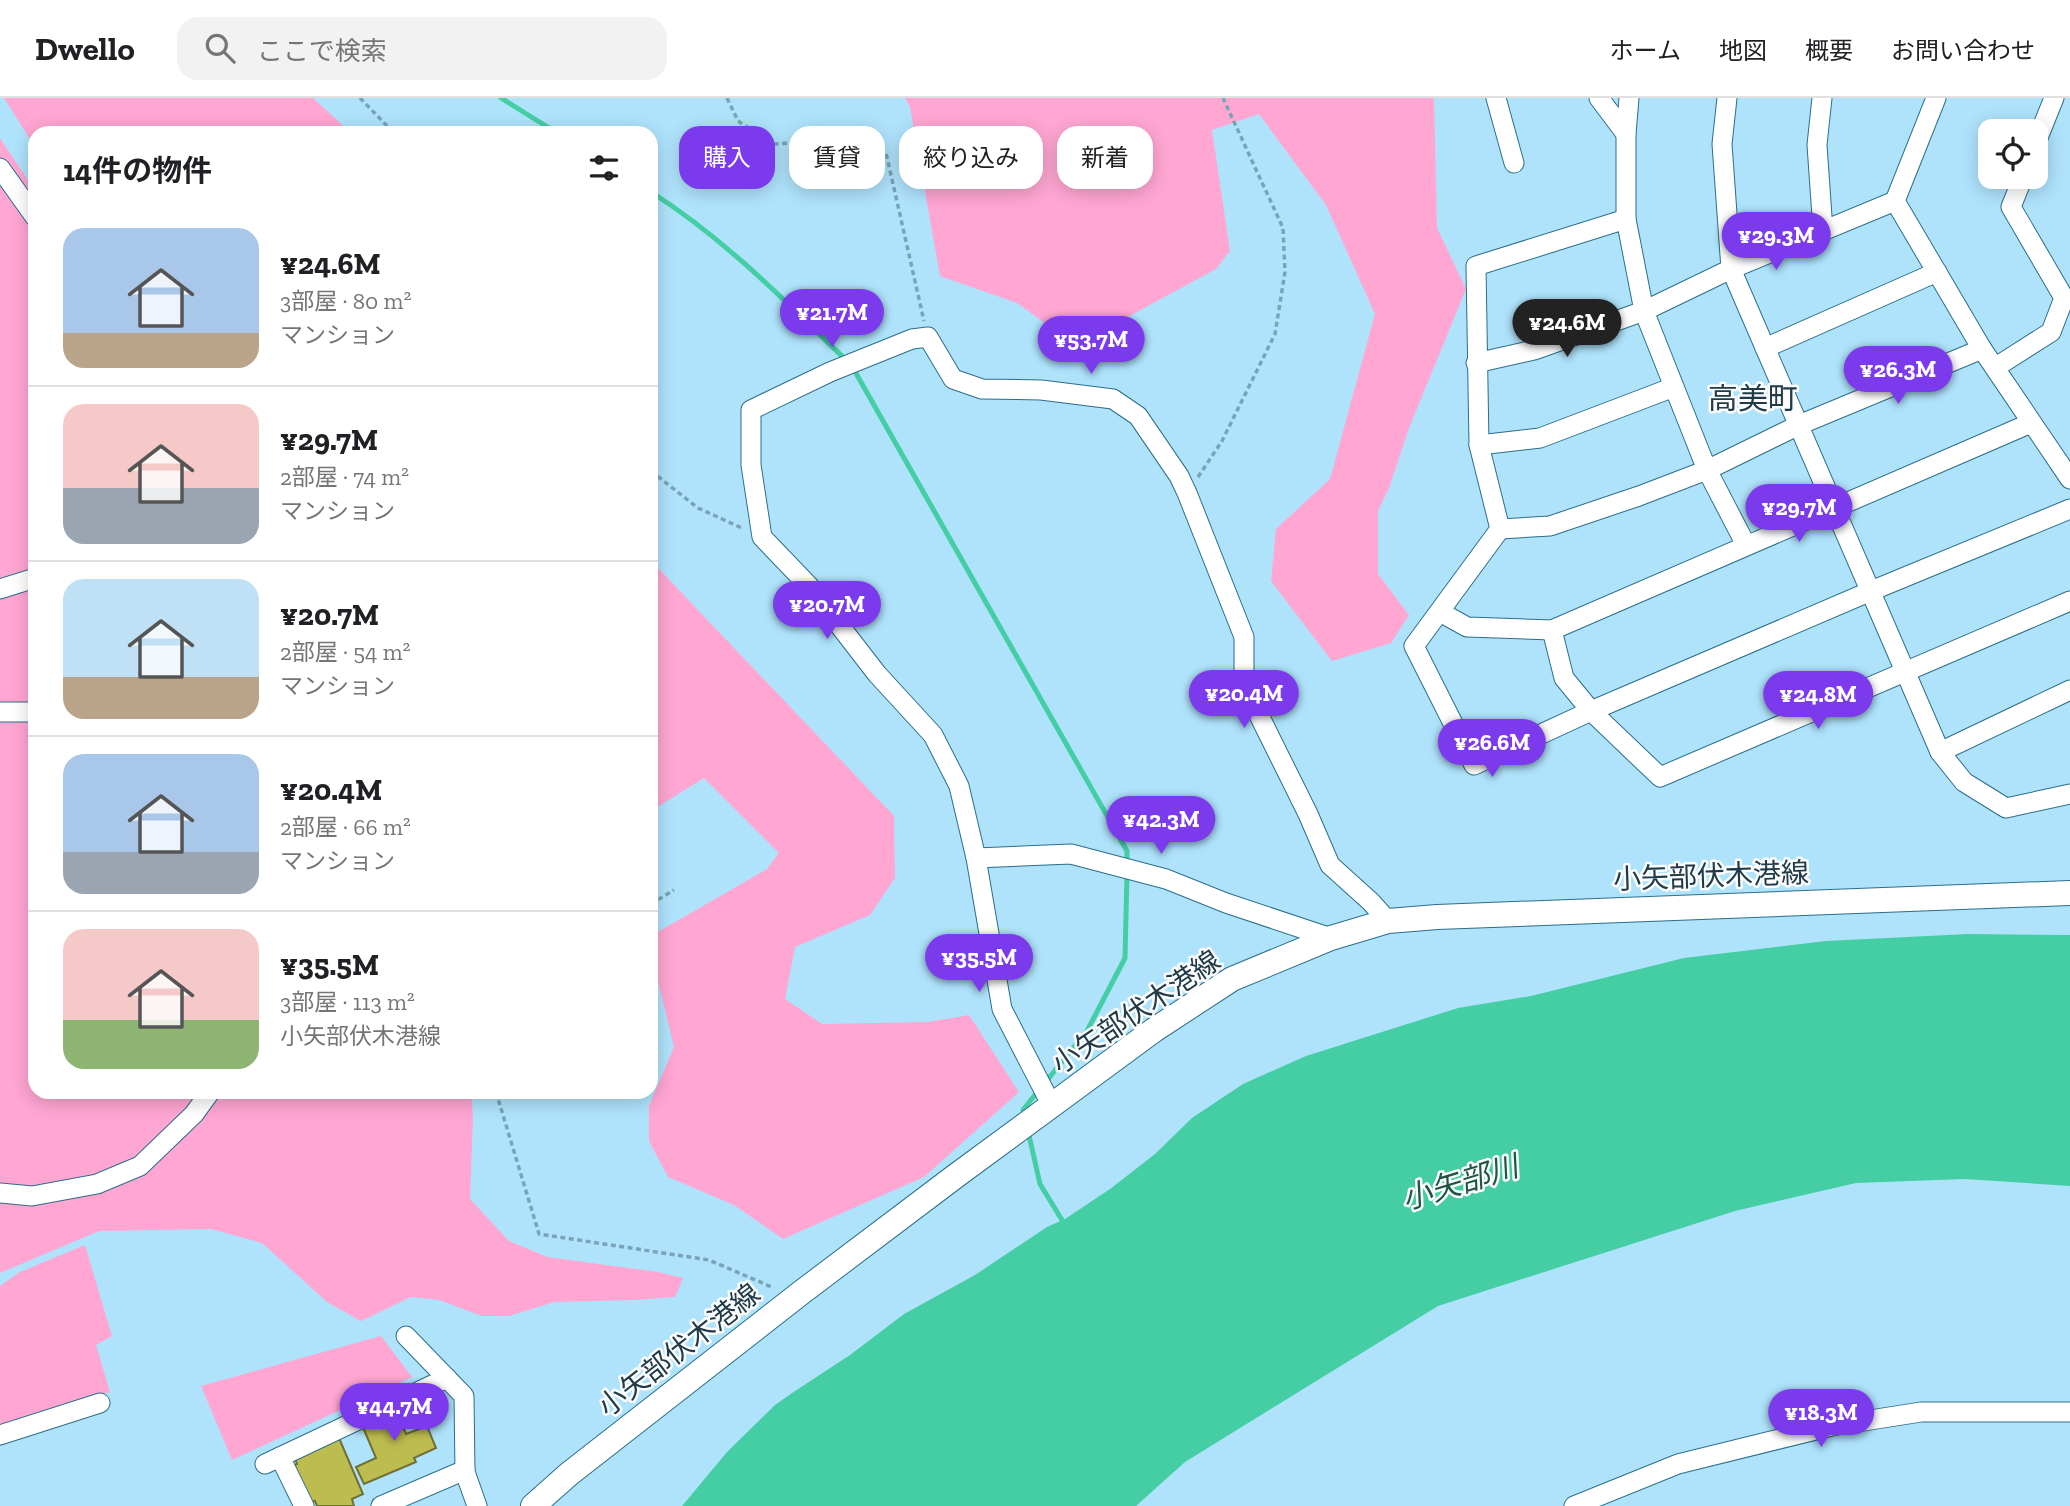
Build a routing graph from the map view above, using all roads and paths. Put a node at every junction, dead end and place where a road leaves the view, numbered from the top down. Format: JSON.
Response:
{"nodes":[{"id":1,"x":360,"y":98,"type":"edge"},
{"id":2,"x":727,"y":98,"type":"edge"},
{"id":3,"x":1223,"y":98,"type":"edge"},
{"id":4,"x":1496,"y":98,"type":"edge"},
{"id":5,"x":1599,"y":98,"type":"edge"},
{"id":6,"x":1629,"y":98,"type":"edge"},
{"id":7,"x":1727,"y":98,"type":"edge"},
{"id":8,"x":1822,"y":98,"type":"edge"},
{"id":9,"x":1936,"y":98,"type":"edge"},
{"id":10,"x":2054,"y":98,"type":"edge"},
{"id":11,"x":2046,"y":119,"type":"edge"},
{"id":12,"x":387,"y":126,"type":"edge"},
{"id":13,"x":1626,"y":134,"type":"junction"},
{"id":14,"x":1514,"y":163,"type":"dead end"},
{"id":15,"x":0,"y":169,"type":"edge"},
{"id":16,"x":2018,"y":189,"type":"edge"},
{"id":17,"x":1895,"y":201,"type":"junction"},
{"id":18,"x":28,"y":207,"type":"edge"},
{"id":19,"x":1626,"y":219,"type":"junction"},
{"id":20,"x":1823,"y":230,"type":"junction"},
{"id":21,"x":1731,"y":269,"type":"junction"},
{"id":22,"x":1937,"y":272,"type":"junction"},
{"id":23,"x":1644,"y":311,"type":"junction"},
{"id":24,"x":928,"y":337,"type":"junction"},
{"id":25,"x":1765,"y":348,"type":"junction"},
{"id":26,"x":1982,"y":349,"type":"junction"},
{"id":27,"x":1476,"y":363,"type":"junction"},
{"id":28,"x":1996,"y":367,"type":"junction"},
{"id":29,"x":1674,"y":387,"type":"junction"},
{"id":30,"x":2031,"y":422,"type":"junction"},
{"id":31,"x":1799,"y":425,"type":"junction"},
{"id":32,"x":1479,"y":445,"type":"junction"},
{"id":33,"x":1707,"y":470,"type":"junction"},
{"id":34,"x":658,"y":477,"type":"edge"},
{"id":35,"x":2070,"y":479,"type":"edge"},
{"id":36,"x":1187,"y":494,"type":"junction"},
{"id":37,"x":1835,"y":507,"type":"junction"},
{"id":38,"x":2070,"y":509,"type":"edge"},
{"id":39,"x":1500,"y":529,"type":"junction"},
{"id":40,"x":762,"y":537,"type":"junction"},
{"id":41,"x":1746,"y":545,"type":"junction"},
{"id":42,"x":28,"y":580,"type":"edge"},
{"id":43,"x":0,"y":589,"type":"edge"},
{"id":44,"x":1871,"y":591,"type":"junction"},
{"id":45,"x":2070,"y":601,"type":"edge"},
{"id":46,"x":1440,"y":612,"type":"junction"},
{"id":47,"x":1552,"y":630,"type":"junction"},
{"id":48,"x":1905,"y":671,"type":"junction"},
{"id":49,"x":2070,"y":690,"type":"edge"},
{"id":50,"x":1591,"y":711,"type":"junction"},
{"id":51,"x":0,"y":712,"type":"edge"},
{"id":52,"x":28,"y":712,"type":"edge"},
{"id":53,"x":1940,"y":752,"type":"junction"},
{"id":54,"x":2070,"y":794,"type":"edge"},
{"id":55,"x":976,"y":858,"type":"junction"},
{"id":56,"x":674,"y":890,"type":"dead end"},
{"id":57,"x":2070,"y":893,"type":"edge"},
{"id":58,"x":658,"y":900,"type":"edge"},
{"id":59,"x":1388,"y":921,"type":"junction"},
{"id":60,"x":1331,"y":938,"type":"junction"},
{"id":61,"x":205,"y":1099,"type":"edge"},
{"id":62,"x":498,"y":1099,"type":"edge"},
{"id":63,"x":1052,"y":1106,"type":"junction"},
{"id":64,"x":0,"y":1194,"type":"edge"},
{"id":65,"x":795,"y":1297,"type":"junction"},
{"id":66,"x":406,"y":1336,"type":"dead end"},
{"id":67,"x":447,"y":1378,"type":"junction"},
{"id":68,"x":100,"y":1403,"type":"dead end"},
{"id":69,"x":2070,"y":1412,"type":"edge"},
{"id":70,"x":0,"y":1435,"type":"edge"},
{"id":71,"x":465,"y":1470,"type":"junction"},
{"id":72,"x":304,"y":1506,"type":"edge"},
{"id":73,"x":381,"y":1506,"type":"edge"},
{"id":74,"x":477,"y":1506,"type":"edge"},
{"id":75,"x":533,"y":1506,"type":"edge"},
{"id":76,"x":1574,"y":1506,"type":"edge"}],
"edges":[{"from":1,"to":12,"type":"path"},
{"from":2,"to":24,"type":"path"},
{"from":3,"to":36,"type":"path"},
{"from":4,"to":14,"type":"street"},
{"from":5,"to":13,"type":"street"},
{"from":6,"to":13,"type":"street"},
{"from":7,"to":21,"type":"street"},
{"from":8,"to":20,"type":"street"},
{"from":9,"to":17,"type":"street"},
{"from":10,"to":11,"type":"street"},
{"from":13,"to":19,"type":"street"},
{"from":15,"to":18,"type":"street"},
{"from":16,"to":28,"type":"street"},
{"from":17,"to":20,"type":"street"},
{"from":17,"to":22,"type":"street"},
{"from":19,"to":23,"type":"street"},
{"from":19,"to":27,"type":"street"},
{"from":20,"to":21,"type":"street"},
{"from":21,"to":23,"type":"street"},
{"from":21,"to":25,"type":"street"},
{"from":22,"to":25,"type":"street"},
{"from":22,"to":26,"type":"street"},
{"from":23,"to":27,"type":"street"},
{"from":23,"to":29,"type":"street"},
{"from":24,"to":36,"type":"street"},
{"from":24,"to":40,"type":"street"},
{"from":25,"to":31,"type":"street"},
{"from":26,"to":28,"type":"street"},
{"from":26,"to":31,"type":"street"},
{"from":27,"to":32,"type":"street"},
{"from":28,"to":30,"type":"street"},
{"from":29,"to":32,"type":"street"},
{"from":29,"to":33,"type":"street"},
{"from":30,"to":35,"type":"street"},
{"from":30,"to":37,"type":"street"},
{"from":31,"to":33,"type":"street"},
{"from":31,"to":37,"type":"street"},
{"from":32,"to":39,"type":"street"},
{"from":33,"to":39,"type":"street"},
{"from":33,"to":41,"type":"street"},
{"from":34,"to":40,"type":"path"},
{"from":36,"to":59,"type":"street"},
{"from":37,"to":41,"type":"street"},
{"from":37,"to":44,"type":"street"},
{"from":38,"to":44,"type":"street"},
{"from":39,"to":46,"type":"street"},
{"from":40,"to":55,"type":"street"},
{"from":41,"to":47,"type":"street"},
{"from":42,"to":43,"type":"street"},
{"from":44,"to":48,"type":"street"},
{"from":44,"to":50,"type":"street"},
{"from":45,"to":48,"type":"street"},
{"from":46,"to":47,"type":"street"},
{"from":46,"to":50,"type":"street"},
{"from":47,"to":50,"type":"street"},
{"from":48,"to":50,"type":"street"},
{"from":48,"to":53,"type":"street"},
{"from":49,"to":53,"type":"street"},
{"from":51,"to":52,"type":"street"},
{"from":53,"to":54,"type":"street"},
{"from":55,"to":60,"type":"street"},
{"from":55,"to":63,"type":"street"},
{"from":56,"to":58,"type":"path"},
{"from":57,"to":59,"type":"main road","name":"小矢部伏木港線"},
{"from":59,"to":60,"type":"main road","name":"小矢部伏木港線"},
{"from":60,"to":63,"type":"main road","name":"小矢部伏木港線"},
{"from":61,"to":64,"type":"street"},
{"from":62,"to":65,"type":"path"},
{"from":63,"to":65,"type":"main road","name":"小矢部伏木港線"},
{"from":65,"to":75,"type":"main road","name":"小矢部伏木港線"},
{"from":66,"to":67,"type":"street"},
{"from":67,"to":71,"type":"street"},
{"from":67,"to":72,"type":"street"},
{"from":68,"to":70,"type":"street"},
{"from":69,"to":76,"type":"street"},
{"from":71,"to":73,"type":"street"},
{"from":71,"to":74,"type":"street"}]}
